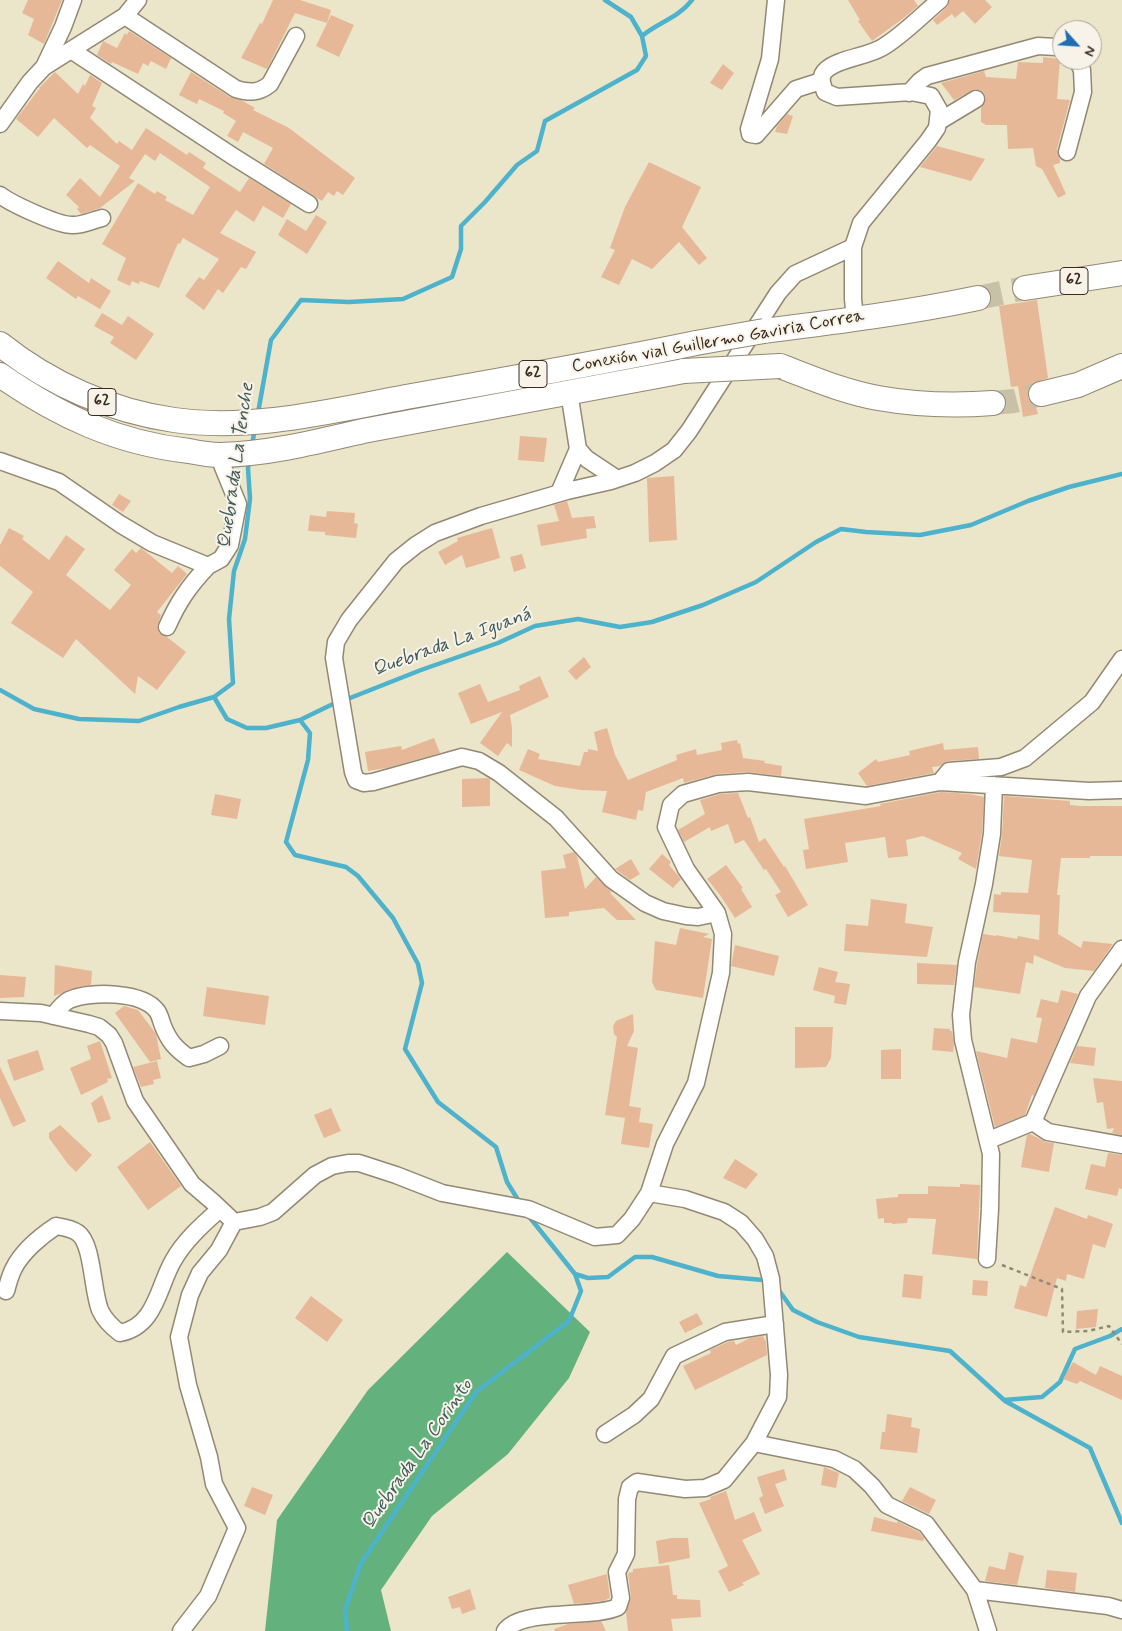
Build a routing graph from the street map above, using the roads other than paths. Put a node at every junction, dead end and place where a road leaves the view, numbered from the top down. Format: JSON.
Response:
{"nodes":[{"id":1,"x":73,"y":0,"type":"edge"},
{"id":2,"x":138,"y":0,"type":"edge"},
{"id":3,"x":776,"y":0,"type":"edge"},
{"id":4,"x":940,"y":0,"type":"edge"},
{"id":5,"x":125,"y":16,"type":"junction"},
{"id":6,"x":296,"y":36,"type":"dead end"},
{"id":7,"x":1052,"y":47,"type":"edge"},
{"id":8,"x":71,"y":50,"type":"junction"},
{"id":9,"x":44,"y":67,"type":"junction"},
{"id":10,"x":1082,"y":70,"type":"edge"},
{"id":11,"x":821,"y":81,"type":"junction"},
{"id":12,"x":909,"y":93,"type":"junction"},
{"id":13,"x":976,"y":99,"type":"dead end"},
{"id":14,"x":938,"y":122,"type":"junction"},
{"id":15,"x":0,"y":124,"type":"edge"},
{"id":16,"x":1067,"y":152,"type":"dead end"},
{"id":17,"x":0,"y":195,"type":"edge"},
{"id":18,"x":308,"y":204,"type":"dead end"},
{"id":19,"x":102,"y":218,"type":"dead end"},
{"id":20,"x":853,"y":247,"type":"junction"},
{"id":21,"x":1122,"y":273,"type":"edge"},
{"id":22,"x":1025,"y":288,"type":"tunnel mouth"},
{"id":23,"x":978,"y":298,"type":"tunnel mouth"},
{"id":24,"x":855,"y":319,"type":"junction"},
{"id":25,"x":0,"y":344,"type":"edge"},
{"id":26,"x":1122,"y":366,"type":"edge"},
{"id":27,"x":0,"y":375,"type":"edge"},
{"id":28,"x":569,"y":392,"type":"junction"},
{"id":29,"x":1041,"y":394,"type":"tunnel mouth"},
{"id":30,"x":993,"y":403,"type":"tunnel mouth"},
{"id":31,"x":578,"y":449,"type":"junction"},
{"id":32,"x":218,"y":455,"type":"junction"},
{"id":33,"x":0,"y":461,"type":"edge"},
{"id":34,"x":617,"y":479,"type":"junction"},
{"id":35,"x":559,"y":493,"type":"junction"},
{"id":36,"x":208,"y":566,"type":"junction"},
{"id":37,"x":167,"y":627,"type":"dead end"},
{"id":38,"x":1122,"y":660,"type":"edge"},
{"id":39,"x":940,"y":782,"type":"junction"},
{"id":40,"x":994,"y":785,"type":"junction"},
{"id":41,"x":1122,"y":790,"type":"edge"},
{"id":42,"x":717,"y":913,"type":"junction"},
{"id":43,"x":1122,"y":949,"type":"edge"},
{"id":44,"x":0,"y":1011,"type":"edge"},
{"id":45,"x":53,"y":1016,"type":"junction"},
{"id":46,"x":220,"y":1046,"type":"dead end"},
{"id":47,"x":1032,"y":1122,"type":"junction"},
{"id":48,"x":989,"y":1140,"type":"junction"},
{"id":49,"x":1122,"y":1145,"type":"edge"},
{"id":50,"x":649,"y":1193,"type":"junction"},
{"id":51,"x":220,"y":1209,"type":"junction"},
{"id":52,"x":234,"y":1222,"type":"junction"},
{"id":53,"x":987,"y":1259,"type":"road end"},
{"id":54,"x":6,"y":1291,"type":"dead end"},
{"id":55,"x":775,"y":1324,"type":"junction"},
{"id":56,"x":605,"y":1434,"type":"dead end"},
{"id":57,"x":754,"y":1443,"type":"junction"},
{"id":58,"x":975,"y":1590,"type":"junction"},
{"id":59,"x":1122,"y":1610,"type":"edge"},
{"id":60,"x":181,"y":1631,"type":"edge"},
{"id":61,"x":505,"y":1631,"type":"edge"},
{"id":62,"x":988,"y":1631,"type":"edge"}],
"edges":[{"from":1,"to":9,"type":"street"},
{"from":2,"to":5,"type":"street"},
{"from":3,"to":11,"type":"street"},
{"from":4,"to":11,"type":"street"},
{"from":5,"to":6,"type":"street"},
{"from":5,"to":8,"type":"street"},
{"from":7,"to":12,"type":"street"},
{"from":8,"to":9,"type":"street"},
{"from":8,"to":18,"type":"street"},
{"from":9,"to":15,"type":"street"},
{"from":10,"to":16,"type":"street"},
{"from":11,"to":12,"type":"street"},
{"from":12,"to":14,"type":"street"},
{"from":13,"to":14,"type":"street"},
{"from":14,"to":20,"type":"street"},
{"from":17,"to":19,"type":"street"},
{"from":20,"to":24,"type":"street"},
{"from":20,"to":34,"type":"street"},
{"from":21,"to":22,"type":"highway","number":"62"},
{"from":23,"to":24,"type":"highway","name":"Conexión vial Guillermo Gaviria Correa","number":"62"},
{"from":24,"to":25,"type":"highway","name":"Conexión vial Guillermo Gaviria Correa","number":"62","bridge":true},
{"from":26,"to":29,"type":"highway"},
{"from":27,"to":32,"type":"highway","name":"Conexión vial Guillermo Gaviria Correa","number":"62"},
{"from":28,"to":30,"type":"highway","name":"Conexión vial Guillermo Gaviria Correa","number":"62","bridge":true},
{"from":28,"to":31,"type":"street"},
{"from":28,"to":32,"type":"highway","name":"Conexión vial Guillermo Gaviria Correa","number":"62"},
{"from":31,"to":34,"type":"street"},
{"from":31,"to":35,"type":"street"},
{"from":32,"to":36,"type":"street"},
{"from":33,"to":36,"type":"street"},
{"from":34,"to":35,"type":"street"},
{"from":35,"to":42,"type":"street"},
{"from":36,"to":37,"type":"street"},
{"from":38,"to":39,"type":"street"},
{"from":39,"to":40,"type":"street"},
{"from":39,"to":42,"type":"street"},
{"from":40,"to":41,"type":"street"},
{"from":40,"to":48,"type":"street"},
{"from":42,"to":50,"type":"street"},
{"from":43,"to":47,"type":"street"},
{"from":44,"to":45,"type":"street"},
{"from":45,"to":46,"type":"street"},
{"from":45,"to":51,"type":"street"},
{"from":47,"to":48,"type":"street"},
{"from":47,"to":49,"type":"street"},
{"from":48,"to":53,"type":"street"},
{"from":50,"to":52,"type":"street"},
{"from":50,"to":55,"type":"street"},
{"from":51,"to":52,"type":"street"},
{"from":51,"to":54,"type":"street"},
{"from":52,"to":60,"type":"street"},
{"from":55,"to":56,"type":"street"},
{"from":55,"to":57,"type":"street"},
{"from":57,"to":58,"type":"street"},
{"from":57,"to":61,"type":"street"},
{"from":58,"to":59,"type":"street"},
{"from":58,"to":62,"type":"street"}]}
